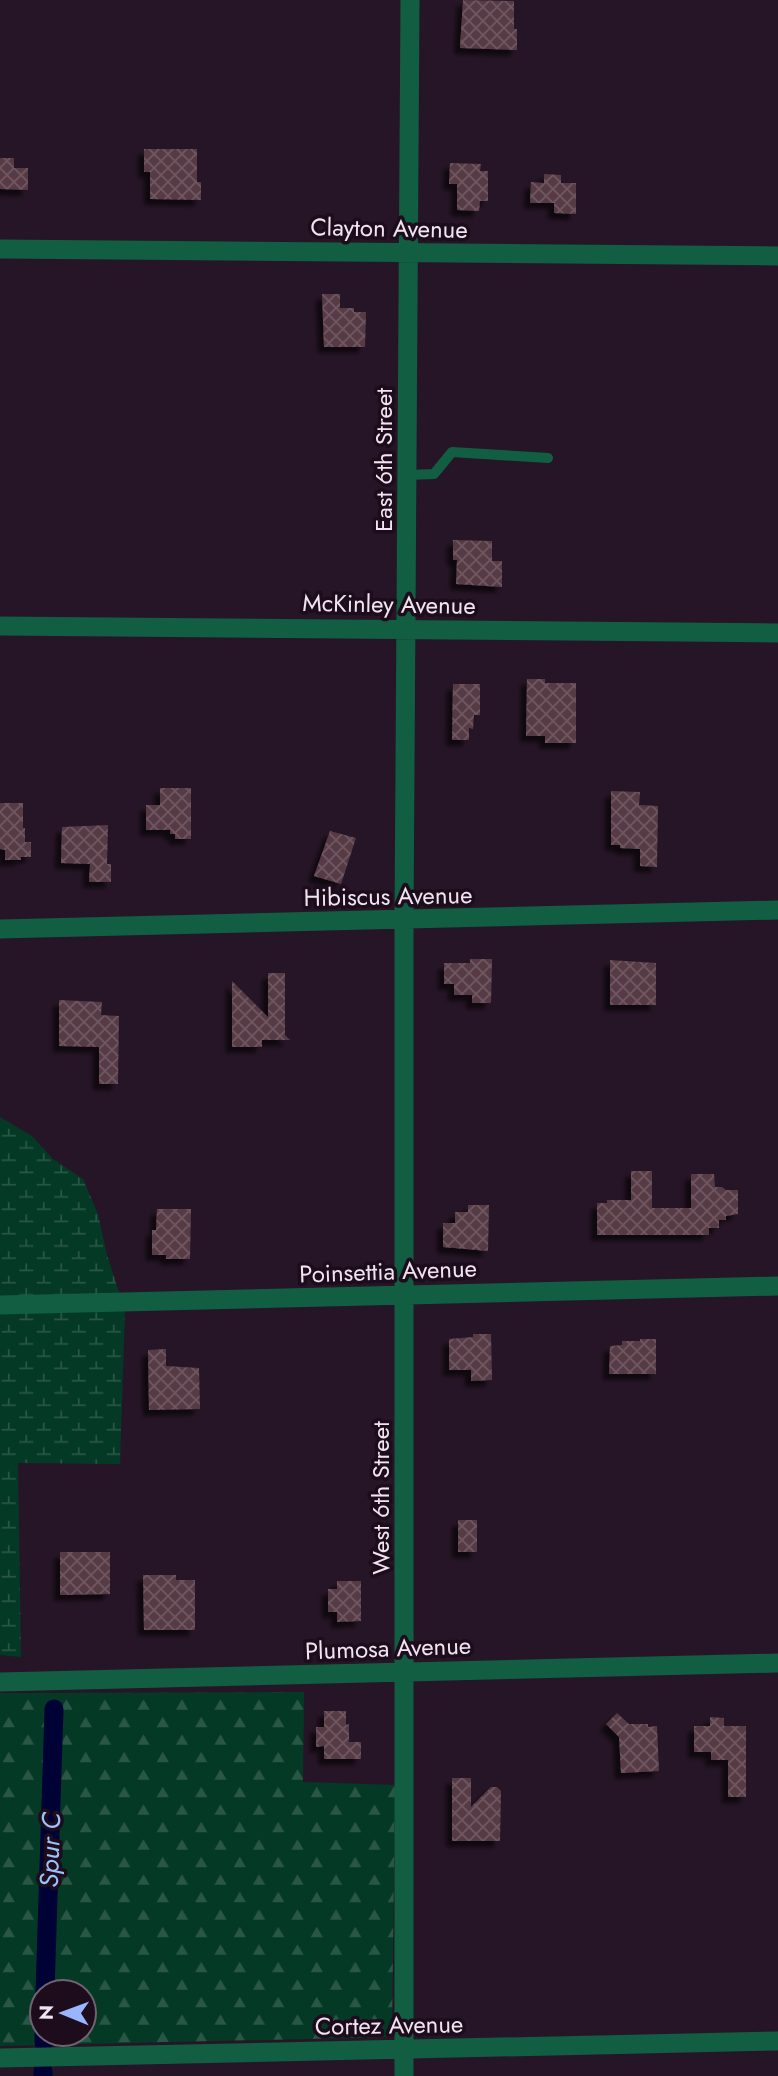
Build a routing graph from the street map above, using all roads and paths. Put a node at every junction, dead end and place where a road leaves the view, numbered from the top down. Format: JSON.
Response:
{"nodes":[{"id":1,"x":410,"y":0,"type":"edge"},
{"id":2,"x":0,"y":249,"type":"edge"},
{"id":3,"x":408,"y":253,"type":"junction"},
{"id":4,"x":778,"y":256,"type":"edge"},
{"id":5,"x":548,"y":458,"type":"dead end"},
{"id":6,"x":407,"y":475,"type":"junction"},
{"id":7,"x":0,"y":626,"type":"edge"},
{"id":8,"x":406,"y":629,"type":"junction"},
{"id":9,"x":778,"y":633,"type":"edge"},
{"id":10,"x":778,"y":910,"type":"edge"},
{"id":11,"x":404,"y":920,"type":"junction"},
{"id":12,"x":0,"y":929,"type":"edge"},
{"id":13,"x":778,"y":1286,"type":"edge"},
{"id":14,"x":405,"y":1296,"type":"junction"},
{"id":15,"x":0,"y":1305,"type":"edge"},
{"id":16,"x":778,"y":1663,"type":"edge"},
{"id":17,"x":404,"y":1671,"type":"junction"},
{"id":18,"x":0,"y":1682,"type":"edge"},
{"id":19,"x":778,"y":2040,"type":"edge"},
{"id":20,"x":404,"y":2049,"type":"junction"},
{"id":21,"x":0,"y":2058,"type":"edge"},
{"id":22,"x":404,"y":2076,"type":"edge"}],
"edges":[{"from":1,"to":3,"type":"street","name":"East 6th Street"},
{"from":2,"to":3,"type":"street","name":"Clayton Avenue"},
{"from":3,"to":4,"type":"street","name":"Clayton Avenue"},
{"from":3,"to":6,"type":"street","name":"East 6th Street"},
{"from":5,"to":6,"type":"lane"},
{"from":6,"to":8,"type":"street","name":"East 6th Street"},
{"from":7,"to":8,"type":"street","name":"McKinley Avenue"},
{"from":8,"to":9,"type":"street","name":"McKinley Avenue"},
{"from":8,"to":11,"type":"street","name":"East 6th Street"},
{"from":10,"to":11,"type":"street","name":"Hibiscus Avenue"},
{"from":11,"to":12,"type":"street","name":"Hibiscus Avenue"},
{"from":11,"to":14,"type":"street","name":"West 6th Street"},
{"from":13,"to":14,"type":"street","name":"Poinsettia Avenue"},
{"from":14,"to":15,"type":"street","name":"Poinsettia Avenue"},
{"from":14,"to":17,"type":"street","name":"West 6th Street"},
{"from":16,"to":17,"type":"street","name":"Plumosa Avenue"},
{"from":17,"to":18,"type":"street","name":"Plumosa Avenue"},
{"from":17,"to":20,"type":"street","name":"West 6th Street"},
{"from":19,"to":20,"type":"street","name":"Cortez Avenue"},
{"from":20,"to":21,"type":"street","name":"Cortez Avenue"},
{"from":20,"to":22,"type":"street","name":"West 6th Street"}]}
